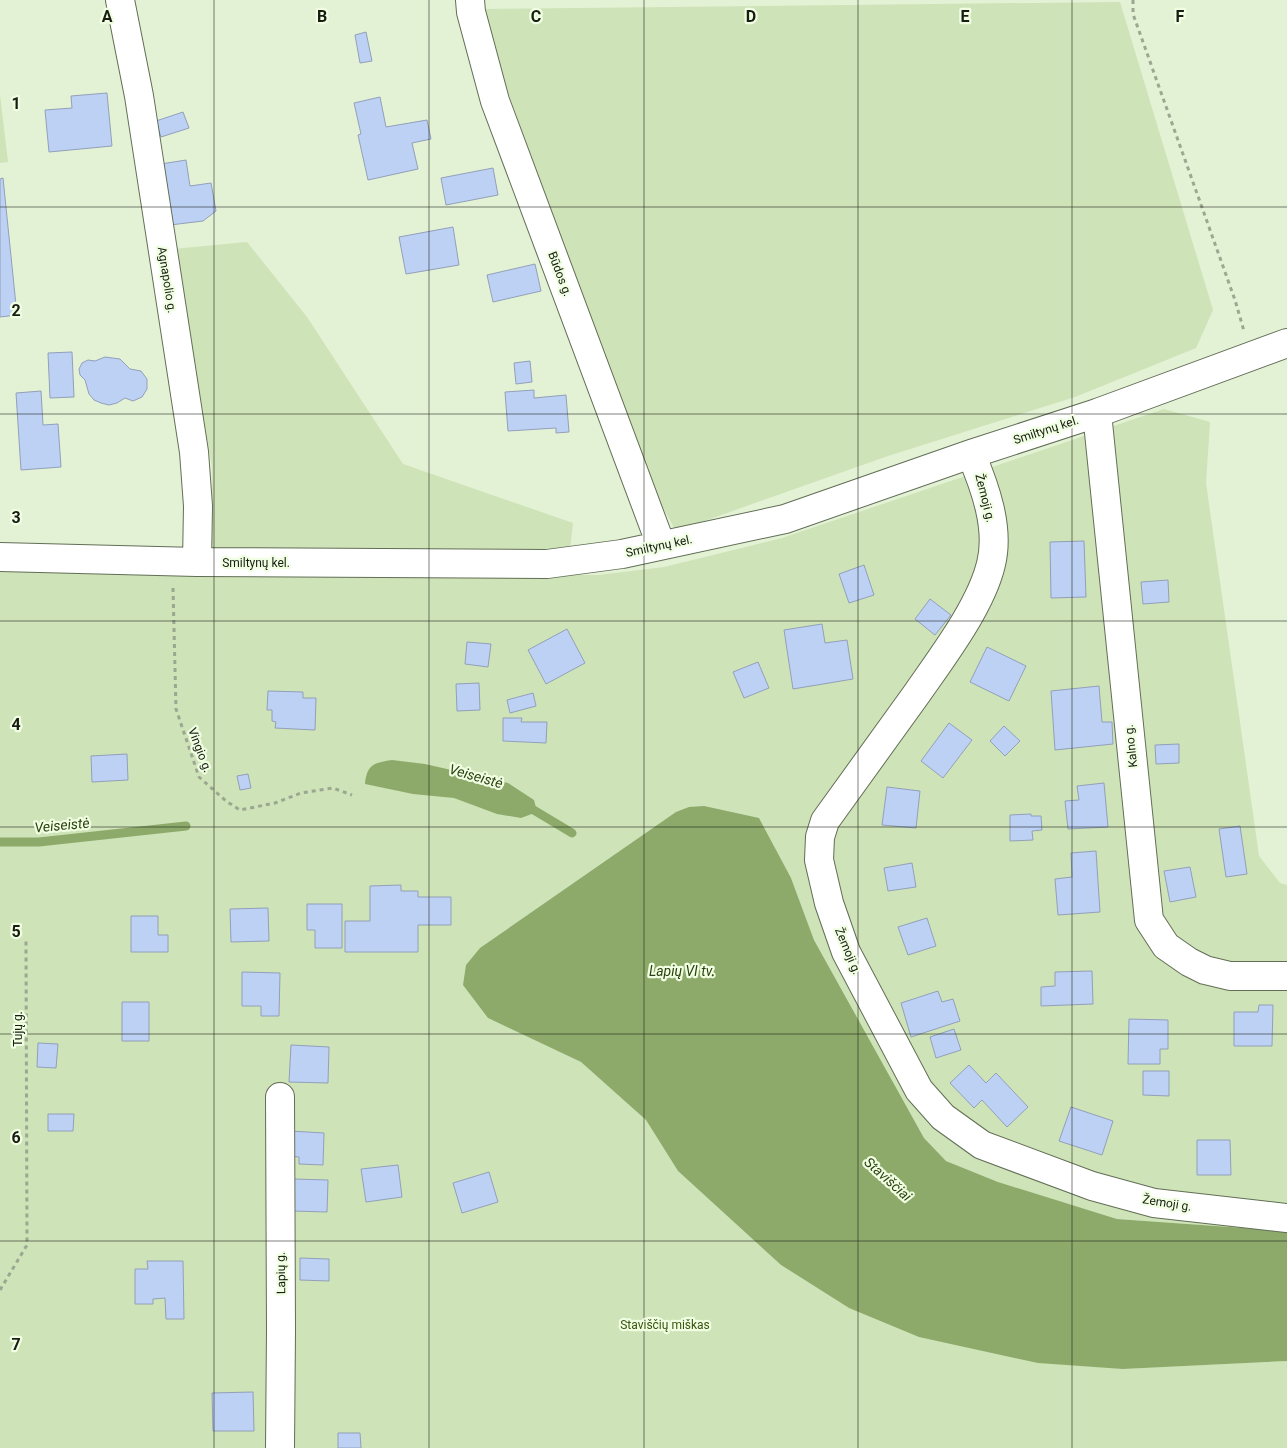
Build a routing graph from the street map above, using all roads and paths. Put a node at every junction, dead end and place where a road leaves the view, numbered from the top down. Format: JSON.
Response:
{"nodes":[{"id":1,"x":120,"y":0,"type":"edge"},
{"id":2,"x":470,"y":0,"type":"edge"},
{"id":3,"x":1133,"y":0,"type":"edge"},
{"id":4,"x":1287,"y":344,"type":"edge"},
{"id":5,"x":1250,"y":356,"type":"junction"},
{"id":6,"x":1097,"y":413,"type":"junction"},
{"id":7,"x":971,"y":454,"type":"junction"},
{"id":8,"x":661,"y":545,"type":"junction"},
{"id":9,"x":0,"y":557,"type":"edge"},
{"id":10,"x":184,"y":562,"type":"junction"},
{"id":11,"x":352,"y":795,"type":"dead end"},
{"id":12,"x":26,"y":941,"type":"dead end"},
{"id":13,"x":1287,"y":976,"type":"edge"},
{"id":14,"x":280,"y":1097,"type":"dead end"},
{"id":15,"x":1287,"y":1218,"type":"edge"},
{"id":16,"x":0,"y":1290,"type":"edge"},
{"id":17,"x":280,"y":1448,"type":"edge"}],
"edges":[{"from":1,"to":10,"type":"street","name":"Agnapolio g."},
{"from":2,"to":8,"type":"street","name":"Būdos g."},
{"from":3,"to":5,"type":"path"},
{"from":4,"to":5,"type":"street","name":"Smiltynų kel."},
{"from":5,"to":6,"type":"street","name":"Smiltynų kel."},
{"from":6,"to":7,"type":"street","name":"Smiltynų kel."},
{"from":6,"to":13,"type":"street","name":"Kalno g."},
{"from":7,"to":8,"type":"street","name":"Smiltynų kel."},
{"from":7,"to":15,"type":"street","name":"Žemoji g."},
{"from":8,"to":10,"type":"street","name":"Smiltynų kel."},
{"from":9,"to":10,"type":"street","name":"Smiltynų kel."},
{"from":10,"to":11,"type":"path","name":"Vingio g."},
{"from":12,"to":16,"type":"path","name":"Tujų g."},
{"from":14,"to":17,"type":"street","name":"Lapių g."}]}
